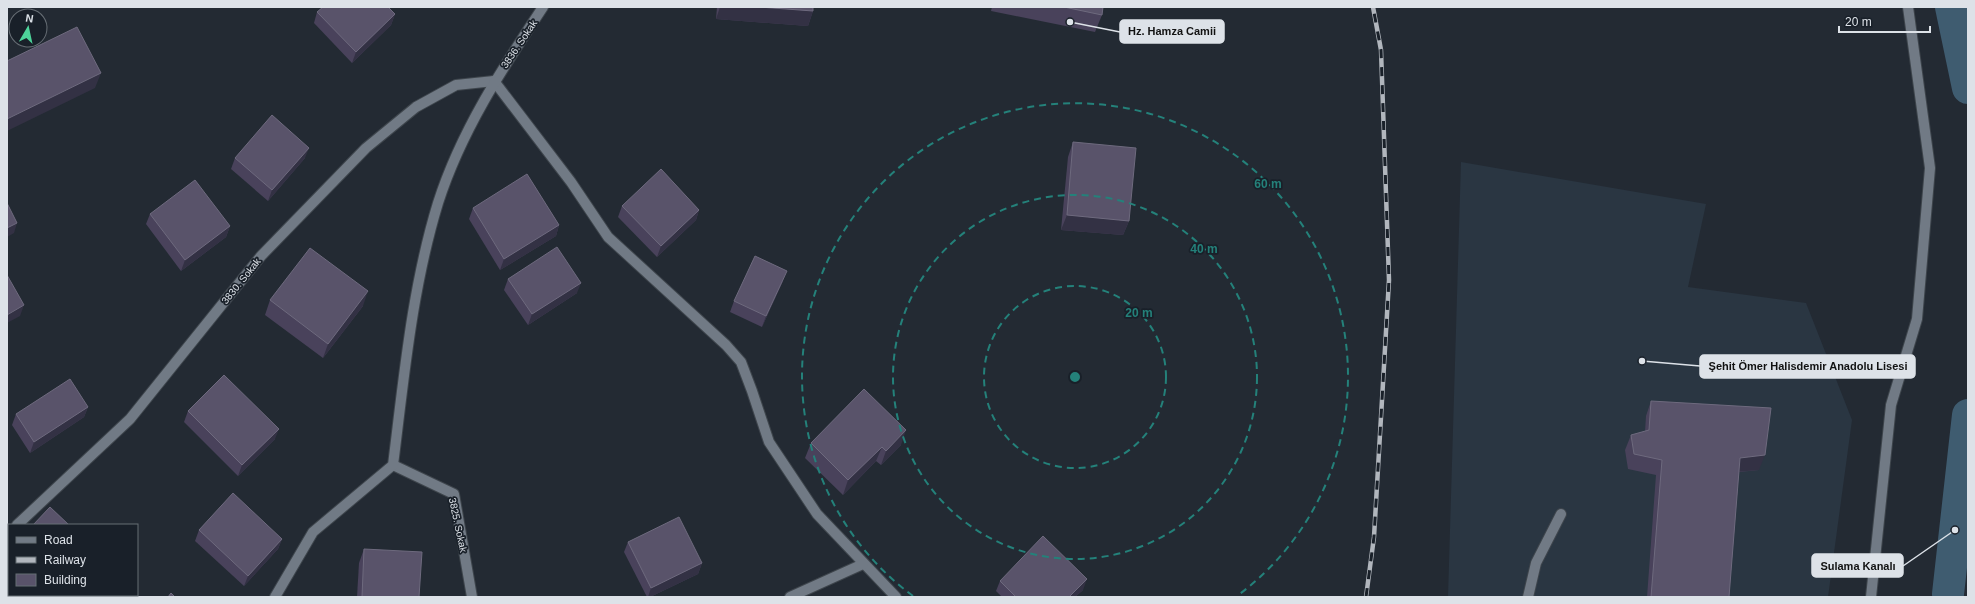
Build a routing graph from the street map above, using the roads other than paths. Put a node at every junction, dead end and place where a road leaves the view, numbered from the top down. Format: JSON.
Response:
{"nodes":[{"id":1,"x":543,"y":7,"type":"edge"},
{"id":2,"x":1908,"y":7,"type":"edge"},
{"id":3,"x":494,"y":81,"type":"junction"},
{"id":4,"x":393,"y":465,"type":"junction"},
{"id":5,"x":1561,"y":514,"type":"dead end"},
{"id":6,"x":18,"y":524,"type":"edge"},
{"id":7,"x":863,"y":564,"type":"junction"},
{"id":8,"x":275,"y":597,"type":"edge"},
{"id":9,"x":472,"y":597,"type":"edge"},
{"id":10,"x":790,"y":597,"type":"edge"},
{"id":11,"x":896,"y":597,"type":"edge"},
{"id":12,"x":1528,"y":597,"type":"edge"},
{"id":13,"x":1871,"y":597,"type":"edge"}],
"edges":[{"from":1,"to":3,"type":"street","name":"3836. Sokak"},
{"from":2,"to":13,"type":"street"},
{"from":3,"to":4,"type":"street","name":"3836. Sokak"},
{"from":3,"to":6,"type":"street","name":"3830. Sokak"},
{"from":3,"to":7,"type":"street"},
{"from":4,"to":8,"type":"street"},
{"from":4,"to":9,"type":"street","name":"3825. Sokak"},
{"from":5,"to":12,"type":"street"},
{"from":7,"to":10,"type":"street"},
{"from":7,"to":11,"type":"street"}]}
